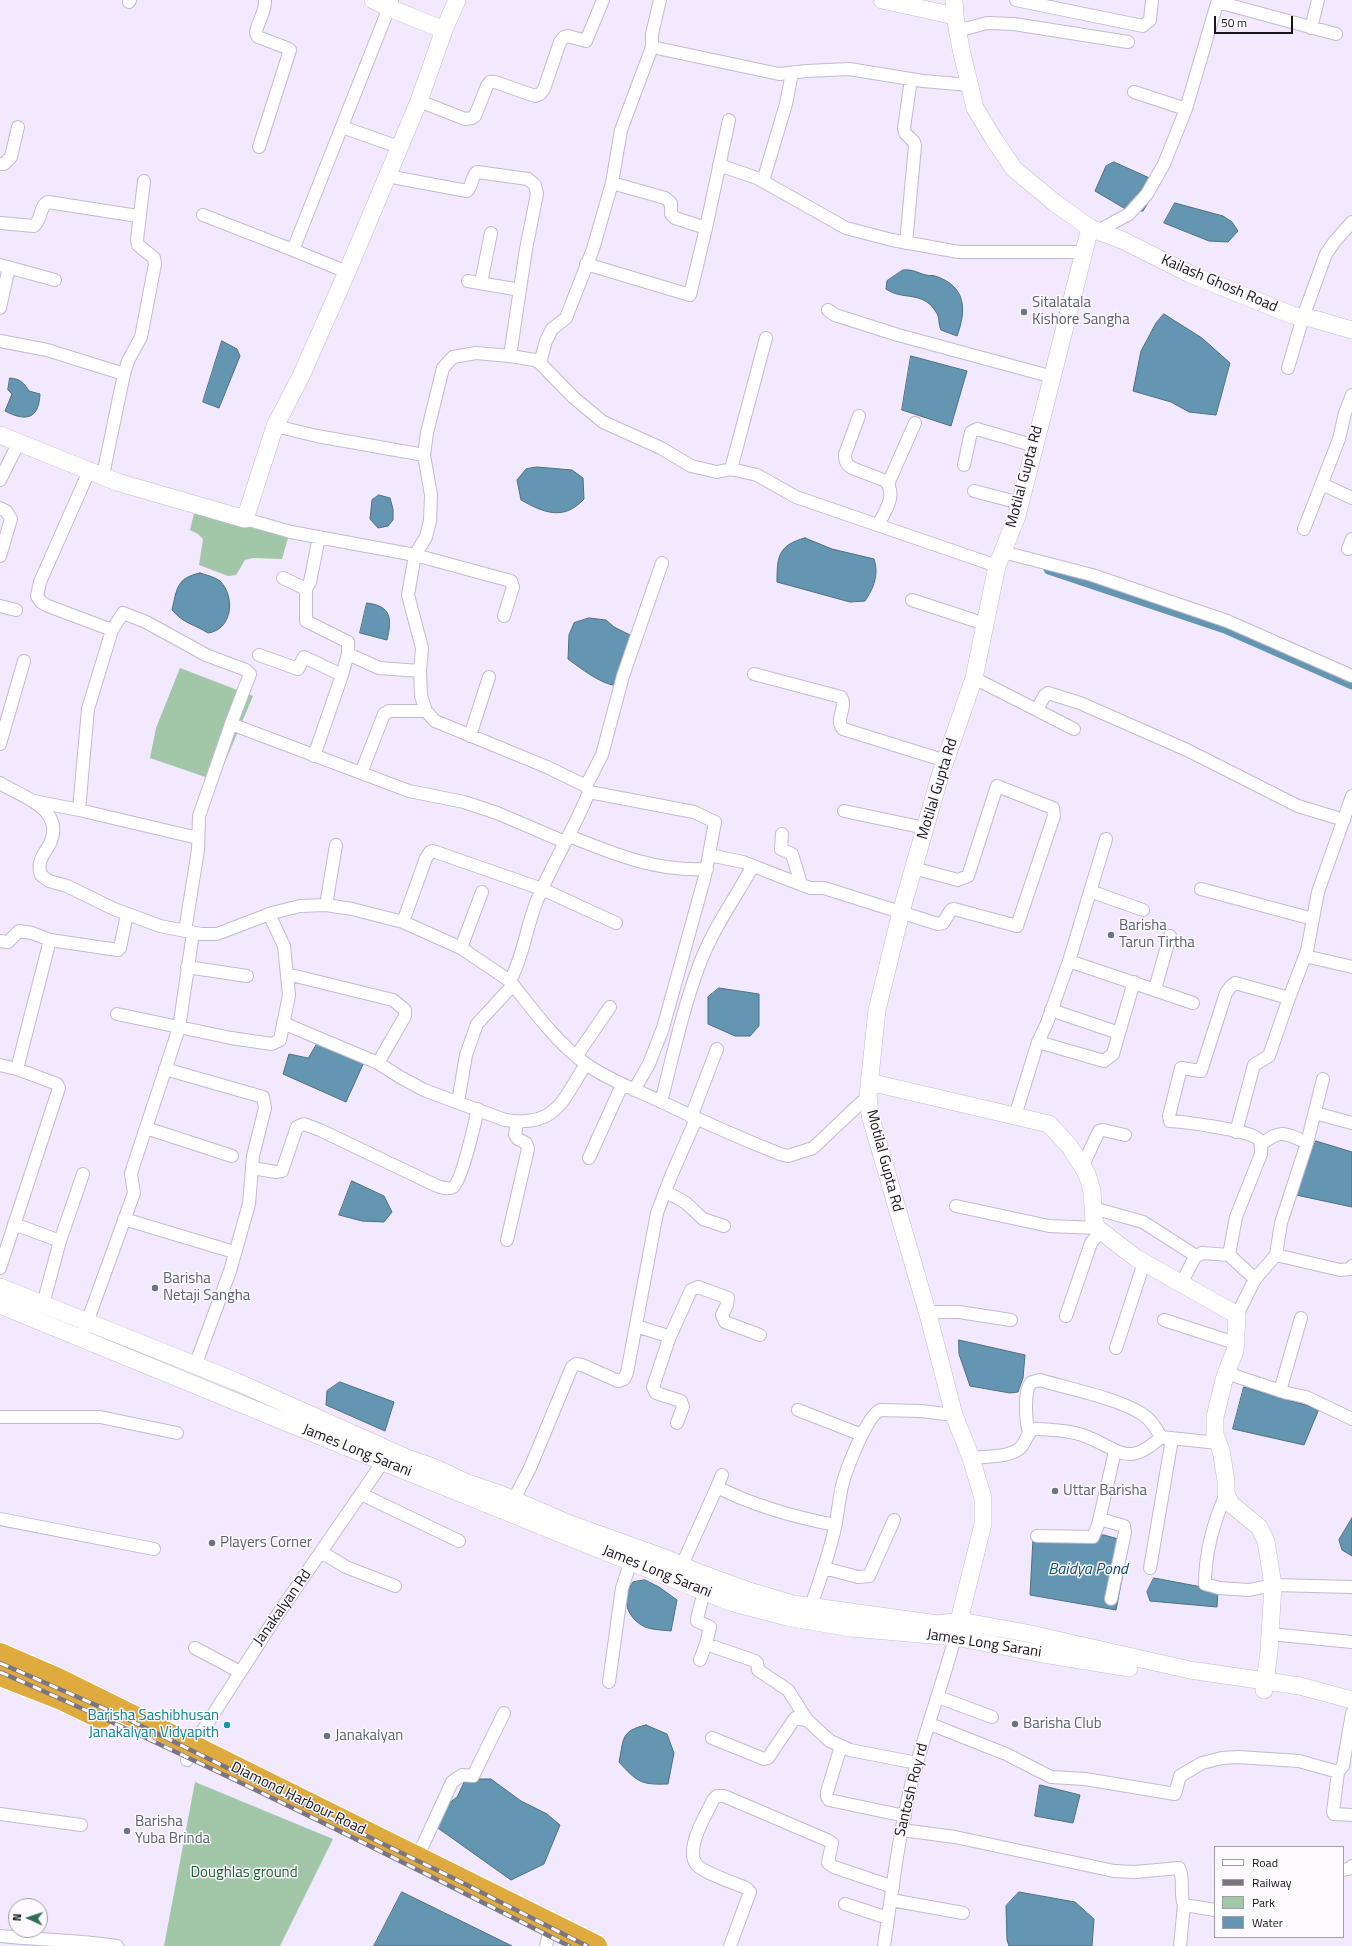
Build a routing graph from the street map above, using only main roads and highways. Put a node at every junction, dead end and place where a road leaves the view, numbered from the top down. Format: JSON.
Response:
{"nodes":[{"id":1,"x":0,"y":1654,"type":"edge"},
{"id":2,"x":0,"y":1675,"type":"edge"},
{"id":3,"x":44,"y":1683,"type":"junction"},
{"id":4,"x":190,"y":1753,"type":"junction"},
{"id":5,"x":547,"y":1941,"type":"edge"},
{"id":6,"x":567,"y":1946,"type":"edge"},
{"id":7,"x":596,"y":1946,"type":"edge"}],
"edges":[{"from":1,"to":3,"type":"highway","name":"Diamond Harbour Road"},
{"from":2,"to":3,"type":"highway","name":"Diamond Harbour Road"},
{"from":3,"to":4,"type":"highway","name":"Diamond Harbour Road"},
{"from":4,"to":5,"type":"highway","name":"Diamond Harbour Road"},
{"from":4,"to":7,"type":"highway","name":"Diamond Harbour Road"},
{"from":5,"to":6,"type":"highway","name":"Diamond Harbour Road"}]}
